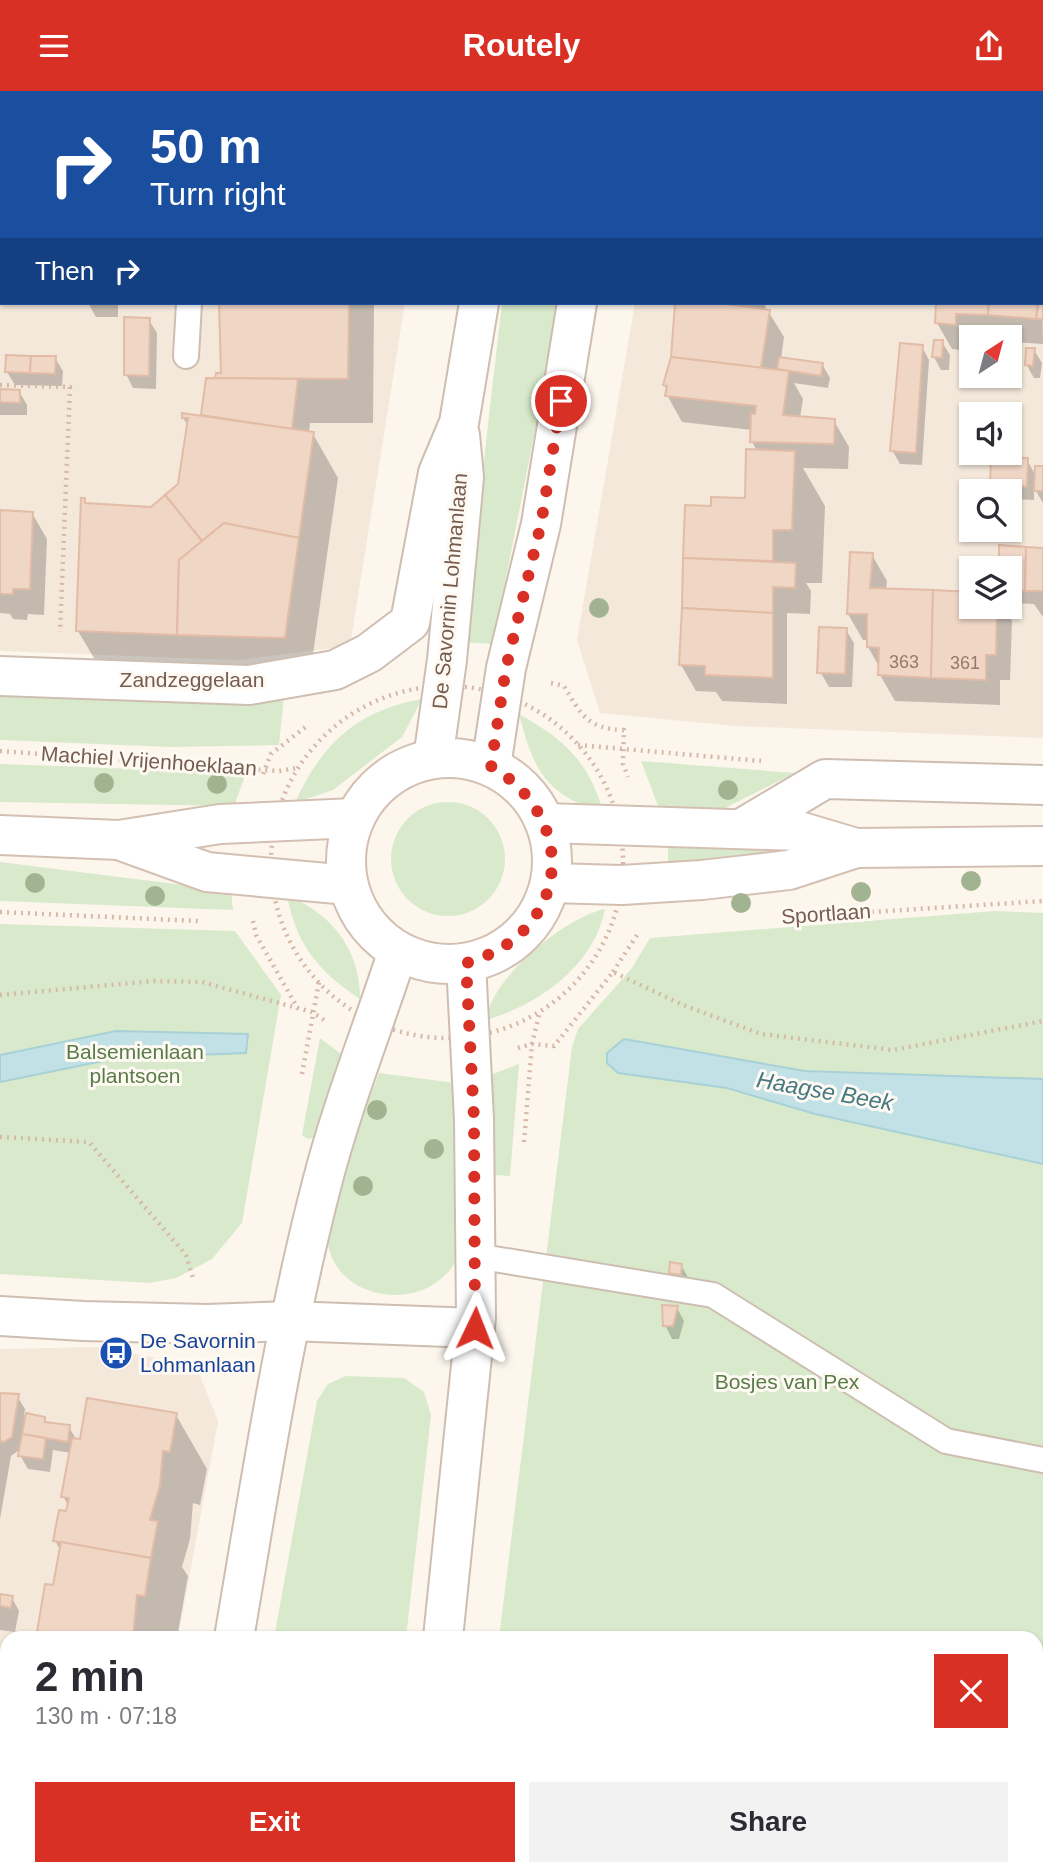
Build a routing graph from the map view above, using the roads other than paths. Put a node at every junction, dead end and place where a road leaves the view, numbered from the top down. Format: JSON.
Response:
{"nodes":[{"id":1,"x":189,"y":305,"type":"edge"},
{"id":2,"x":479,"y":305,"type":"edge"},
{"id":3,"x":577,"y":305,"type":"edge"},
{"id":4,"x":186,"y":356,"type":"dead end"},
{"id":5,"x":459,"y":423,"type":"junction"},
{"id":6,"x":410,"y":622,"type":"joint"},
{"id":7,"x":0,"y":676,"type":"edge"},
{"id":8,"x":433,"y":759,"type":"junction"},
{"id":9,"x":491,"y":766,"type":"junction"},
{"id":10,"x":1043,"y":785,"type":"edge"},
{"id":11,"x":355,"y":818,"type":"junction"},
{"id":12,"x":545,"y":823,"type":"junction"},
{"id":13,"x":744,"y":827,"type":"junction"},
{"id":14,"x":0,"y":835,"type":"edge"},
{"id":15,"x":118,"y":840,"type":"junction"},
{"id":16,"x":1043,"y":846,"type":"edge"},
{"id":17,"x":856,"y":848,"type":"junction"},
{"id":18,"x":550,"y":883,"type":"junction"},
{"id":19,"x":348,"y":885,"type":"junction"},
{"id":20,"x":398,"y":951,"type":"junction"},
{"id":21,"x":466,"y":963,"type":"junction"},
{"id":22,"x":476,"y":1257,"type":"junction"},
{"id":23,"x":0,"y":1316,"type":"edge"},
{"id":24,"x":289,"y":1321,"type":"junction"},
{"id":25,"x":475,"y":1328,"type":"junction"},
{"id":26,"x":1043,"y":1460,"type":"edge"},
{"id":27,"x":235,"y":1631,"type":"edge"},
{"id":28,"x":444,"y":1631,"type":"edge"}],
"edges":[{"from":1,"to":4,"type":"lane"},
{"from":2,"to":5,"type":"street","name":"De Savornin Lohmanlaan"},
{"from":3,"to":9,"type":"street"},
{"from":5,"to":6,"type":"street","name":"De Savornin Lohmanlaan"},
{"from":5,"to":8,"type":"street","name":"De Savornin Lohmanlaan"},
{"from":6,"to":7,"type":"street","name":"Zandzeggelaan"},
{"from":8,"to":9,"type":"street"},
{"from":8,"to":11,"type":"street"},
{"from":9,"to":12,"type":"street"},
{"from":10,"to":13,"type":"street"},
{"from":11,"to":15,"type":"street"},
{"from":11,"to":19,"type":"street"},
{"from":12,"to":13,"type":"street"},
{"from":12,"to":18,"type":"street"},
{"from":13,"to":17,"type":"street"},
{"from":14,"to":15,"type":"street"},
{"from":15,"to":19,"type":"street"},
{"from":16,"to":17,"type":"street"},
{"from":17,"to":18,"type":"street"},
{"from":18,"to":21,"type":"street"},
{"from":19,"to":20,"type":"street"},
{"from":20,"to":21,"type":"street"},
{"from":20,"to":24,"type":"street"},
{"from":21,"to":22,"type":"street"},
{"from":22,"to":25,"type":"street"},
{"from":22,"to":26,"type":"lane"},
{"from":23,"to":24,"type":"street"},
{"from":24,"to":25,"type":"street"},
{"from":24,"to":27,"type":"street"},
{"from":25,"to":28,"type":"street"}]}
